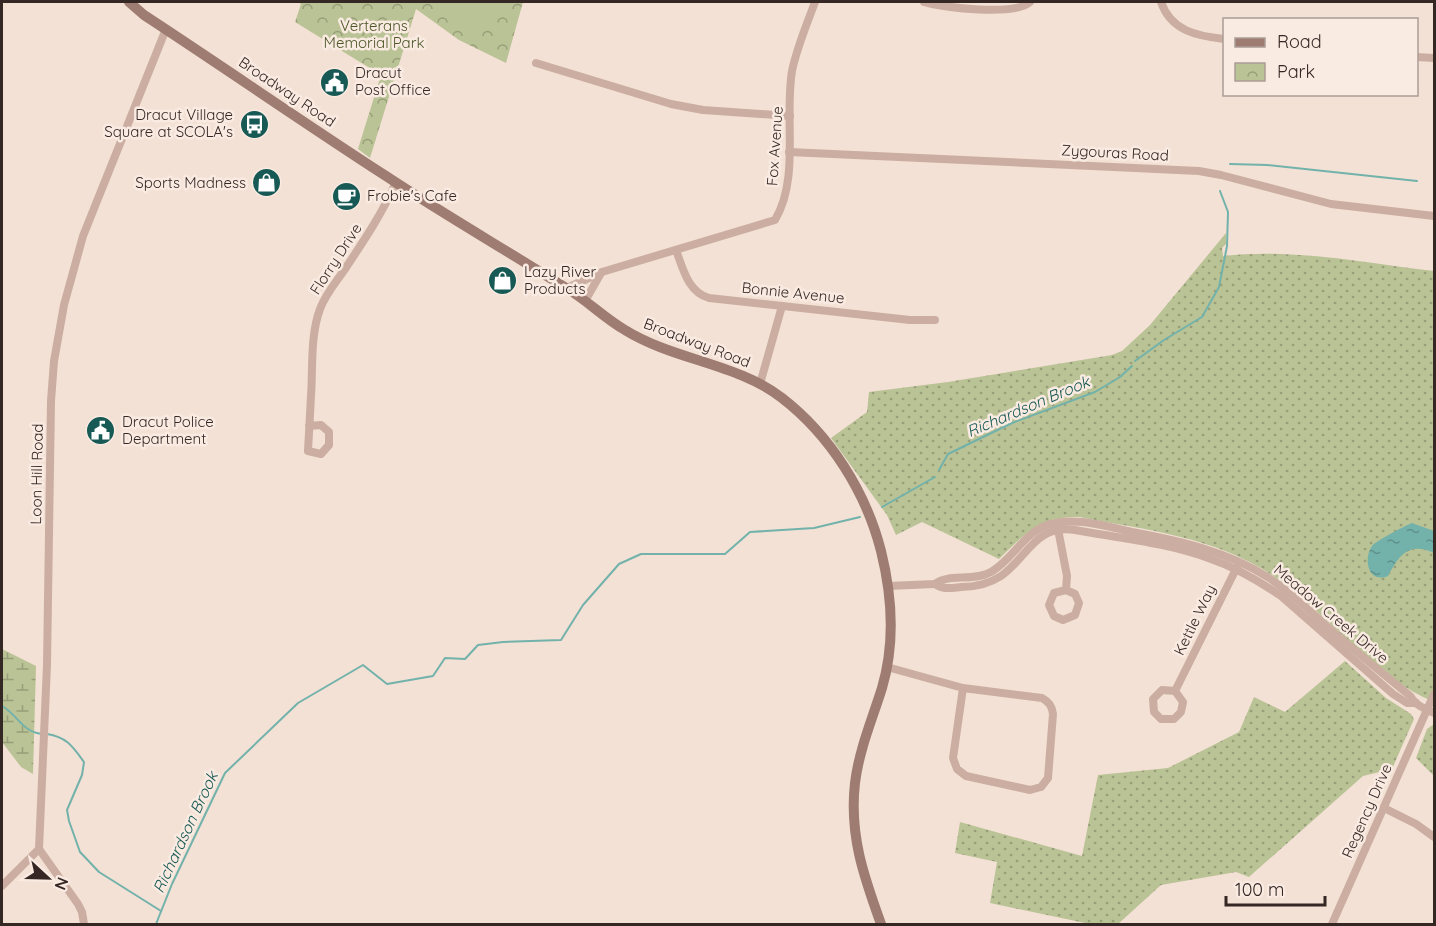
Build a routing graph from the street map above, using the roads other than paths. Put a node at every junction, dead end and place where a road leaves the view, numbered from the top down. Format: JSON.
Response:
{"nodes":[{"id":1,"x":129,"y":2,"type":"edge"},
{"id":2,"x":815,"y":2,"type":"edge"},
{"id":3,"x":924,"y":2,"type":"edge"},
{"id":4,"x":1030,"y":2,"type":"edge"},
{"id":5,"x":1161,"y":2,"type":"edge"},
{"id":6,"x":1001,"y":5,"type":"edge"},
{"id":7,"x":166,"y":29,"type":"junction"},
{"id":8,"x":1223,"y":39,"type":"edge"},
{"id":9,"x":1418,"y":57,"type":"edge"},
{"id":10,"x":1434,"y":58,"type":"edge"},
{"id":11,"x":536,"y":63,"type":"dead end"},
{"id":12,"x":790,"y":116,"type":"junction"},
{"id":13,"x":789,"y":152,"type":"junction"},
{"id":14,"x":396,"y":182,"type":"junction"},
{"id":15,"x":1434,"y":216,"type":"edge"},
{"id":16,"x":676,"y":250,"type":"junction"},
{"id":17,"x":602,"y":272,"type":"junction"},
{"id":18,"x":567,"y":288,"type":"junction"},
{"id":19,"x":585,"y":301,"type":"junction"},
{"id":20,"x":782,"y":306,"type":"junction"},
{"id":21,"x":935,"y":320,"type":"dead end"},
{"id":22,"x":760,"y":384,"type":"junction"},
{"id":23,"x":309,"y":426,"type":"dead end"},
{"id":24,"x":1058,"y":526,"type":"junction"},
{"id":25,"x":1238,"y":565,"type":"junction"},
{"id":26,"x":888,"y":586,"type":"junction"},
{"id":27,"x":1066,"y":590,"type":"dead end"},
{"id":28,"x":887,"y":667,"type":"junction"},
{"id":29,"x":963,"y":688,"type":"junction"},
{"id":30,"x":1175,"y":691,"type":"junction"},
{"id":31,"x":1434,"y":694,"type":"edge"},
{"id":32,"x":1431,"y":711,"type":"edge"},
{"id":33,"x":1384,"y":808,"type":"junction"},
{"id":34,"x":1434,"y":837,"type":"edge"},
{"id":35,"x":39,"y":849,"type":"junction"},
{"id":36,"x":2,"y":886,"type":"edge"},
{"id":37,"x":84,"y":924,"type":"edge"},
{"id":38,"x":881,"y":924,"type":"edge"},
{"id":39,"x":1332,"y":924,"type":"edge"}],
"edges":[{"from":1,"to":7,"type":"main road","name":"Broadway Road"},
{"from":2,"to":12,"type":"street","name":"Fox Avenue"},
{"from":3,"to":6,"type":"street"},
{"from":4,"to":6,"type":"street"},
{"from":5,"to":8,"type":"street"},
{"from":7,"to":14,"type":"main road","name":"Broadway Road"},
{"from":7,"to":35,"type":"street","name":"Loon Hill Road"},
{"from":9,"to":10,"type":"street"},
{"from":11,"to":12,"type":"street"},
{"from":12,"to":13,"type":"street","name":"Fox Avenue"},
{"from":13,"to":15,"type":"street","name":"Zygouras Road"},
{"from":13,"to":16,"type":"street","name":"Fox Avenue"},
{"from":14,"to":18,"type":"main road","name":"Broadway Road"},
{"from":14,"to":23,"type":"street","name":"Florry Drive"},
{"from":16,"to":17,"type":"street","name":"Fox Avenue"},
{"from":16,"to":20,"type":"street","name":"Bonnie Avenue"},
{"from":17,"to":18,"type":"street","name":"Fox Avenue"},
{"from":17,"to":19,"type":"street"},
{"from":18,"to":19,"type":"main road","name":"Broadway Road"},
{"from":19,"to":22,"type":"main road","name":"Broadway Road"},
{"from":20,"to":21,"type":"street","name":"Bonnie Avenue"},
{"from":20,"to":22,"type":"street"},
{"from":22,"to":26,"type":"main road","name":"Broadway Road"},
{"from":24,"to":25,"type":"street","name":"Meadow Creek Drive"},
{"from":24,"to":26,"type":"street"},
{"from":24,"to":27,"type":"street"},
{"from":25,"to":30,"type":"street","name":"Kettle Way"},
{"from":25,"to":32,"type":"street","name":"Meadow Creek Drive"},
{"from":26,"to":28,"type":"main road","name":"Broadway Road"},
{"from":28,"to":29,"type":"street"},
{"from":28,"to":38,"type":"main road","name":"Broadway Road"},
{"from":29,"to":29,"type":"street"},
{"from":30,"to":30,"type":"street","name":"Kettle Way"},
{"from":31,"to":32,"type":"street","name":"Regency Drive"},
{"from":32,"to":33,"type":"street","name":"Regency Drive"},
{"from":33,"to":34,"type":"street"},
{"from":33,"to":39,"type":"street","name":"Regency Drive"},
{"from":35,"to":36,"type":"street"},
{"from":35,"to":37,"type":"street"}]}
